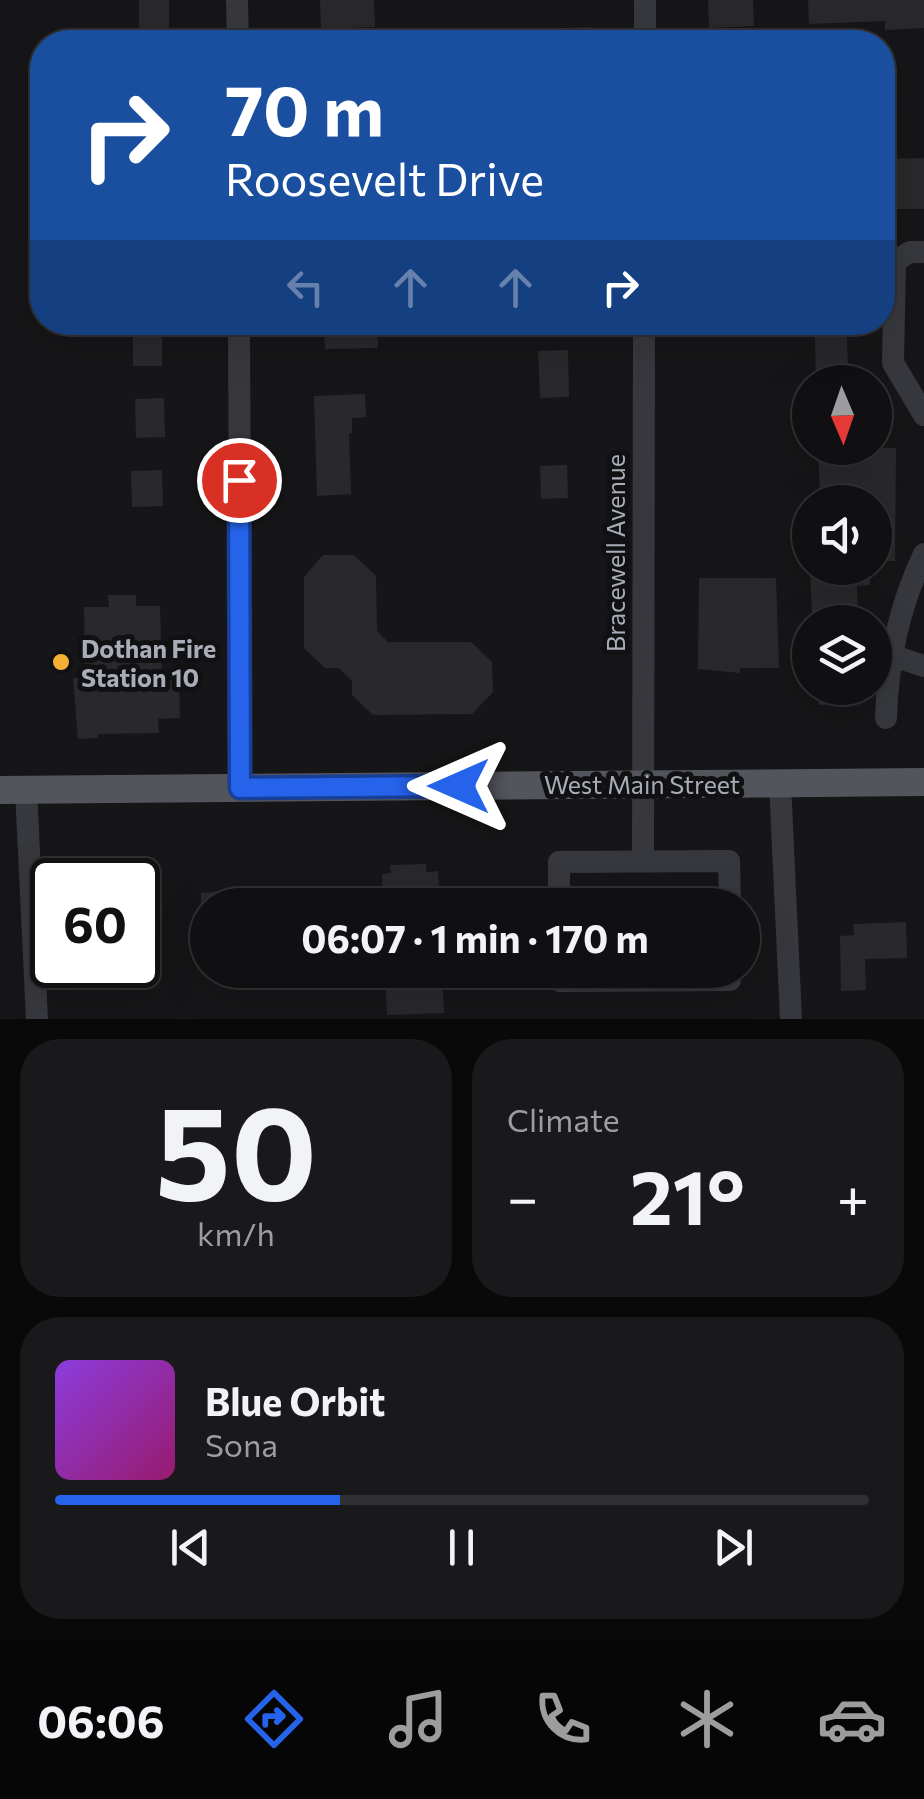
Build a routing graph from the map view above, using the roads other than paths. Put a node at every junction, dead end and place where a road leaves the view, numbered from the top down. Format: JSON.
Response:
{"nodes":[{"id":1,"x":238,"y":0,"type":"edge"},
{"id":2,"x":645,"y":0,"type":"edge"},
{"id":3,"x":238,"y":30,"type":"edge"},
{"id":4,"x":645,"y":30,"type":"edge"},
{"id":5,"x":924,"y":252,"type":"edge"},
{"id":6,"x":895,"y":261,"type":"edge"},
{"id":7,"x":238,"y":335,"type":"edge"},
{"id":8,"x":644,"y":335,"type":"edge"},
{"id":9,"x":893,"y":335,"type":"edge"},
{"id":10,"x":924,"y":416,"type":"edge"},
{"id":11,"x":924,"y":554,"type":"edge"},
{"id":12,"x":892,"y":647,"type":"edge"},
{"id":13,"x":892,"y":656,"type":"edge"},
{"id":14,"x":924,"y":666,"type":"edge"},
{"id":15,"x":887,"y":705,"type":"edge"},
{"id":16,"x":886,"y":718,"type":"dead end"},
{"id":17,"x":924,"y":782,"type":"edge"},
{"id":18,"x":780,"y":783,"type":"junction"},
{"id":19,"x":642,"y":784,"type":"junction"},
{"id":20,"x":240,"y":788,"type":"junction"},
{"id":21,"x":13,"y":790,"type":"edge"},
{"id":22,"x":644,"y":862,"type":"junction"},
{"id":23,"x":559,"y":888,"type":"edge"},
{"id":24,"x":730,"y":888,"type":"edge"},
{"id":25,"x":37,"y":1019,"type":"edge"},
{"id":26,"x":791,"y":1019,"type":"edge"}],
"edges":[{"from":1,"to":3,"type":"street"},
{"from":2,"to":4,"type":"street"},
{"from":5,"to":6,"type":"street"},
{"from":7,"to":20,"type":"street"},
{"from":8,"to":19,"type":"street","name":"Bracewell Avenue"},
{"from":9,"to":10,"type":"street"},
{"from":11,"to":12,"type":"street"},
{"from":13,"to":14,"type":"street"},
{"from":15,"to":16,"type":"street"},
{"from":17,"to":18,"type":"main road","name":"West Main Street"},
{"from":18,"to":19,"type":"main road","name":"West Main Street"},
{"from":18,"to":26,"type":"street"},
{"from":19,"to":20,"type":"main road","name":"West Main Street"},
{"from":19,"to":22,"type":"street","name":"Bracewell Avenue"},
{"from":20,"to":21,"type":"main road","name":"West Main Street"},
{"from":21,"to":25,"type":"street"},
{"from":22,"to":23,"type":"street"},
{"from":22,"to":24,"type":"street"}]}
